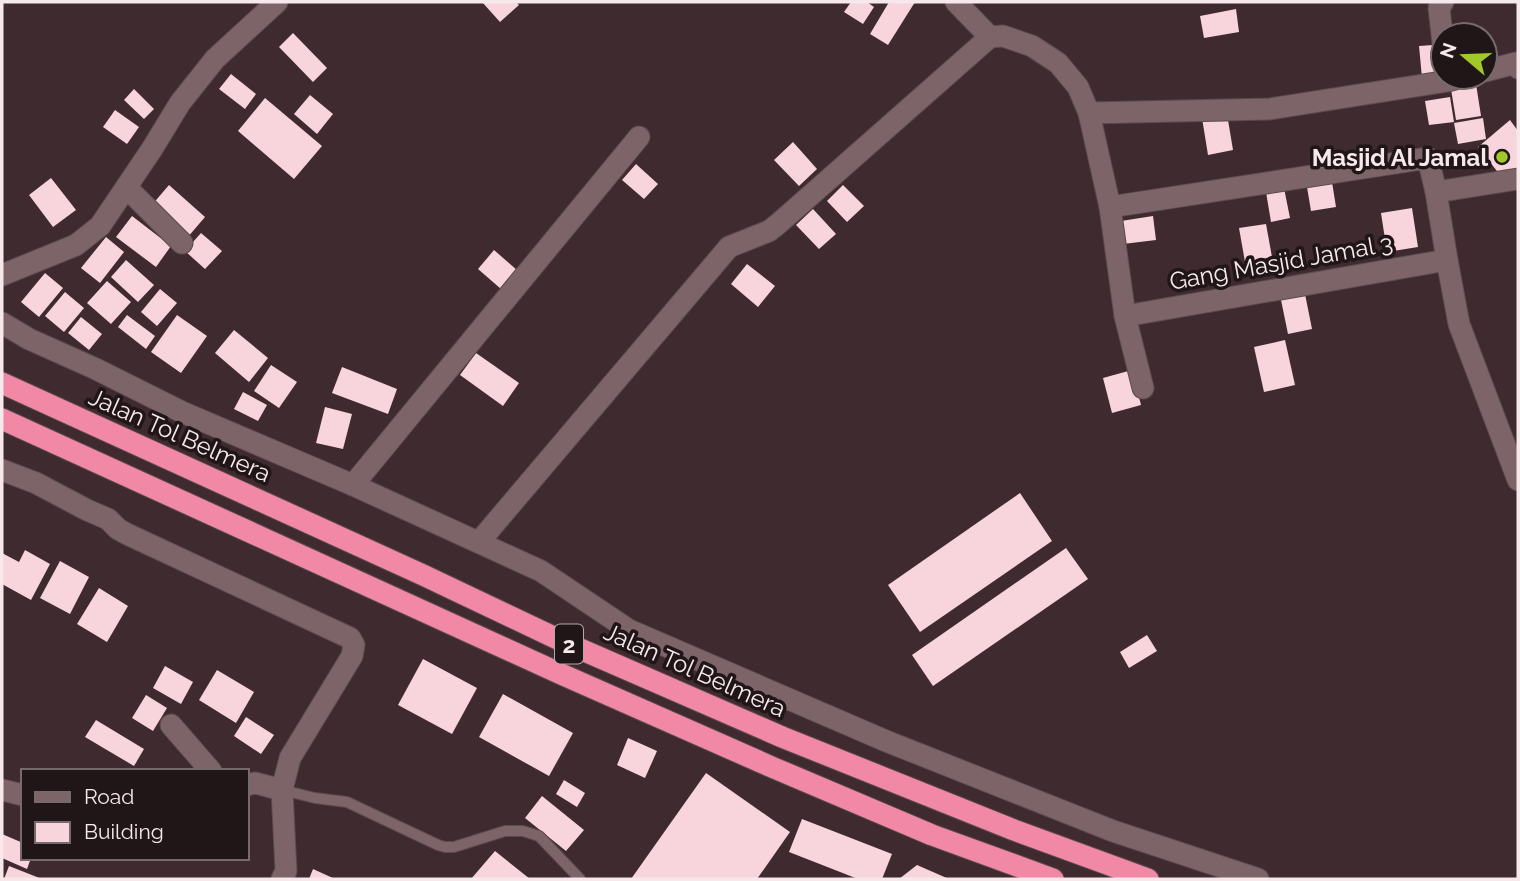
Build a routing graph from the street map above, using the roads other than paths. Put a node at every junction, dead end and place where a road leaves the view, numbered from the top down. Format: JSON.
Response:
{"nodes":[{"id":1,"x":277,"y":2,"type":"edge"},
{"id":2,"x":956,"y":2,"type":"edge"},
{"id":3,"x":1443,"y":2,"type":"edge"},
{"id":4,"x":1440,"y":21,"type":"edge"},
{"id":5,"x":990,"y":37,"type":"junction"},
{"id":6,"x":1499,"y":67,"type":"edge"},
{"id":7,"x":1518,"y":68,"type":"edge"},
{"id":8,"x":1429,"y":82,"type":"edge"},
{"id":9,"x":1089,"y":113,"type":"junction"},
{"id":10,"x":639,"y":137,"type":"dead end"},
{"id":11,"x":1518,"y":179,"type":"edge"},
{"id":12,"x":127,"y":188,"type":"junction"},
{"id":13,"x":1436,"y":192,"type":"junction"},
{"id":14,"x":1110,"y":207,"type":"junction"},
{"id":15,"x":183,"y":243,"type":"dead end"},
{"id":16,"x":1447,"y":260,"type":"junction"},
{"id":17,"x":2,"y":275,"type":"edge"},
{"id":18,"x":1125,"y":316,"type":"junction"},
{"id":19,"x":2,"y":323,"type":"edge"},
{"id":20,"x":2,"y":383,"type":"edge"},
{"id":21,"x":1143,"y":388,"type":"dead end"},
{"id":22,"x":2,"y":419,"type":"edge"},
{"id":23,"x":2,"y":470,"type":"edge"},
{"id":24,"x":1518,"y":480,"type":"edge"},
{"id":25,"x":353,"y":485,"type":"junction"},
{"id":26,"x":478,"y":542,"type":"junction"},
{"id":27,"x":172,"y":725,"type":"dead end"},
{"id":28,"x":209,"y":769,"type":"edge"},
{"id":29,"x":248,"y":785,"type":"edge"},
{"id":30,"x":2,"y":790,"type":"edge"},
{"id":31,"x":282,"y":790,"type":"junction"},
{"id":32,"x":21,"y":794,"type":"edge"},
{"id":33,"x":282,"y":879,"type":"edge"},
{"id":34,"x":580,"y":879,"type":"edge"},
{"id":35,"x":1053,"y":879,"type":"edge"},
{"id":36,"x":1148,"y":879,"type":"edge"},
{"id":37,"x":1258,"y":879,"type":"edge"}],
"edges":[{"from":1,"to":12,"type":"street"},
{"from":2,"to":5,"type":"street"},
{"from":3,"to":4,"type":"street"},
{"from":5,"to":9,"type":"street"},
{"from":5,"to":26,"type":"street"},
{"from":6,"to":7,"type":"street"},
{"from":8,"to":9,"type":"street"},
{"from":9,"to":14,"type":"street"},
{"from":10,"to":25,"type":"street"},
{"from":11,"to":13,"type":"street"},
{"from":12,"to":15,"type":"street"},
{"from":12,"to":17,"type":"street"},
{"from":13,"to":14,"type":"street"},
{"from":13,"to":16,"type":"street"},
{"from":14,"to":18,"type":"street"},
{"from":16,"to":18,"type":"street","name":"Gang Masjid Jamal 3"},
{"from":16,"to":24,"type":"street"},
{"from":18,"to":21,"type":"street"},
{"from":19,"to":25,"type":"street"},
{"from":20,"to":36,"type":"highway","name":"Jalan Tol Belmera","number":"2"},
{"from":22,"to":35,"type":"highway","number":"2"},
{"from":23,"to":31,"type":"street"},
{"from":25,"to":26,"type":"street"},
{"from":26,"to":37,"type":"street"},
{"from":27,"to":28,"type":"street"},
{"from":29,"to":31,"type":"street"},
{"from":30,"to":32,"type":"street"},
{"from":31,"to":33,"type":"street"},
{"from":31,"to":34,"type":"lane"}]}
